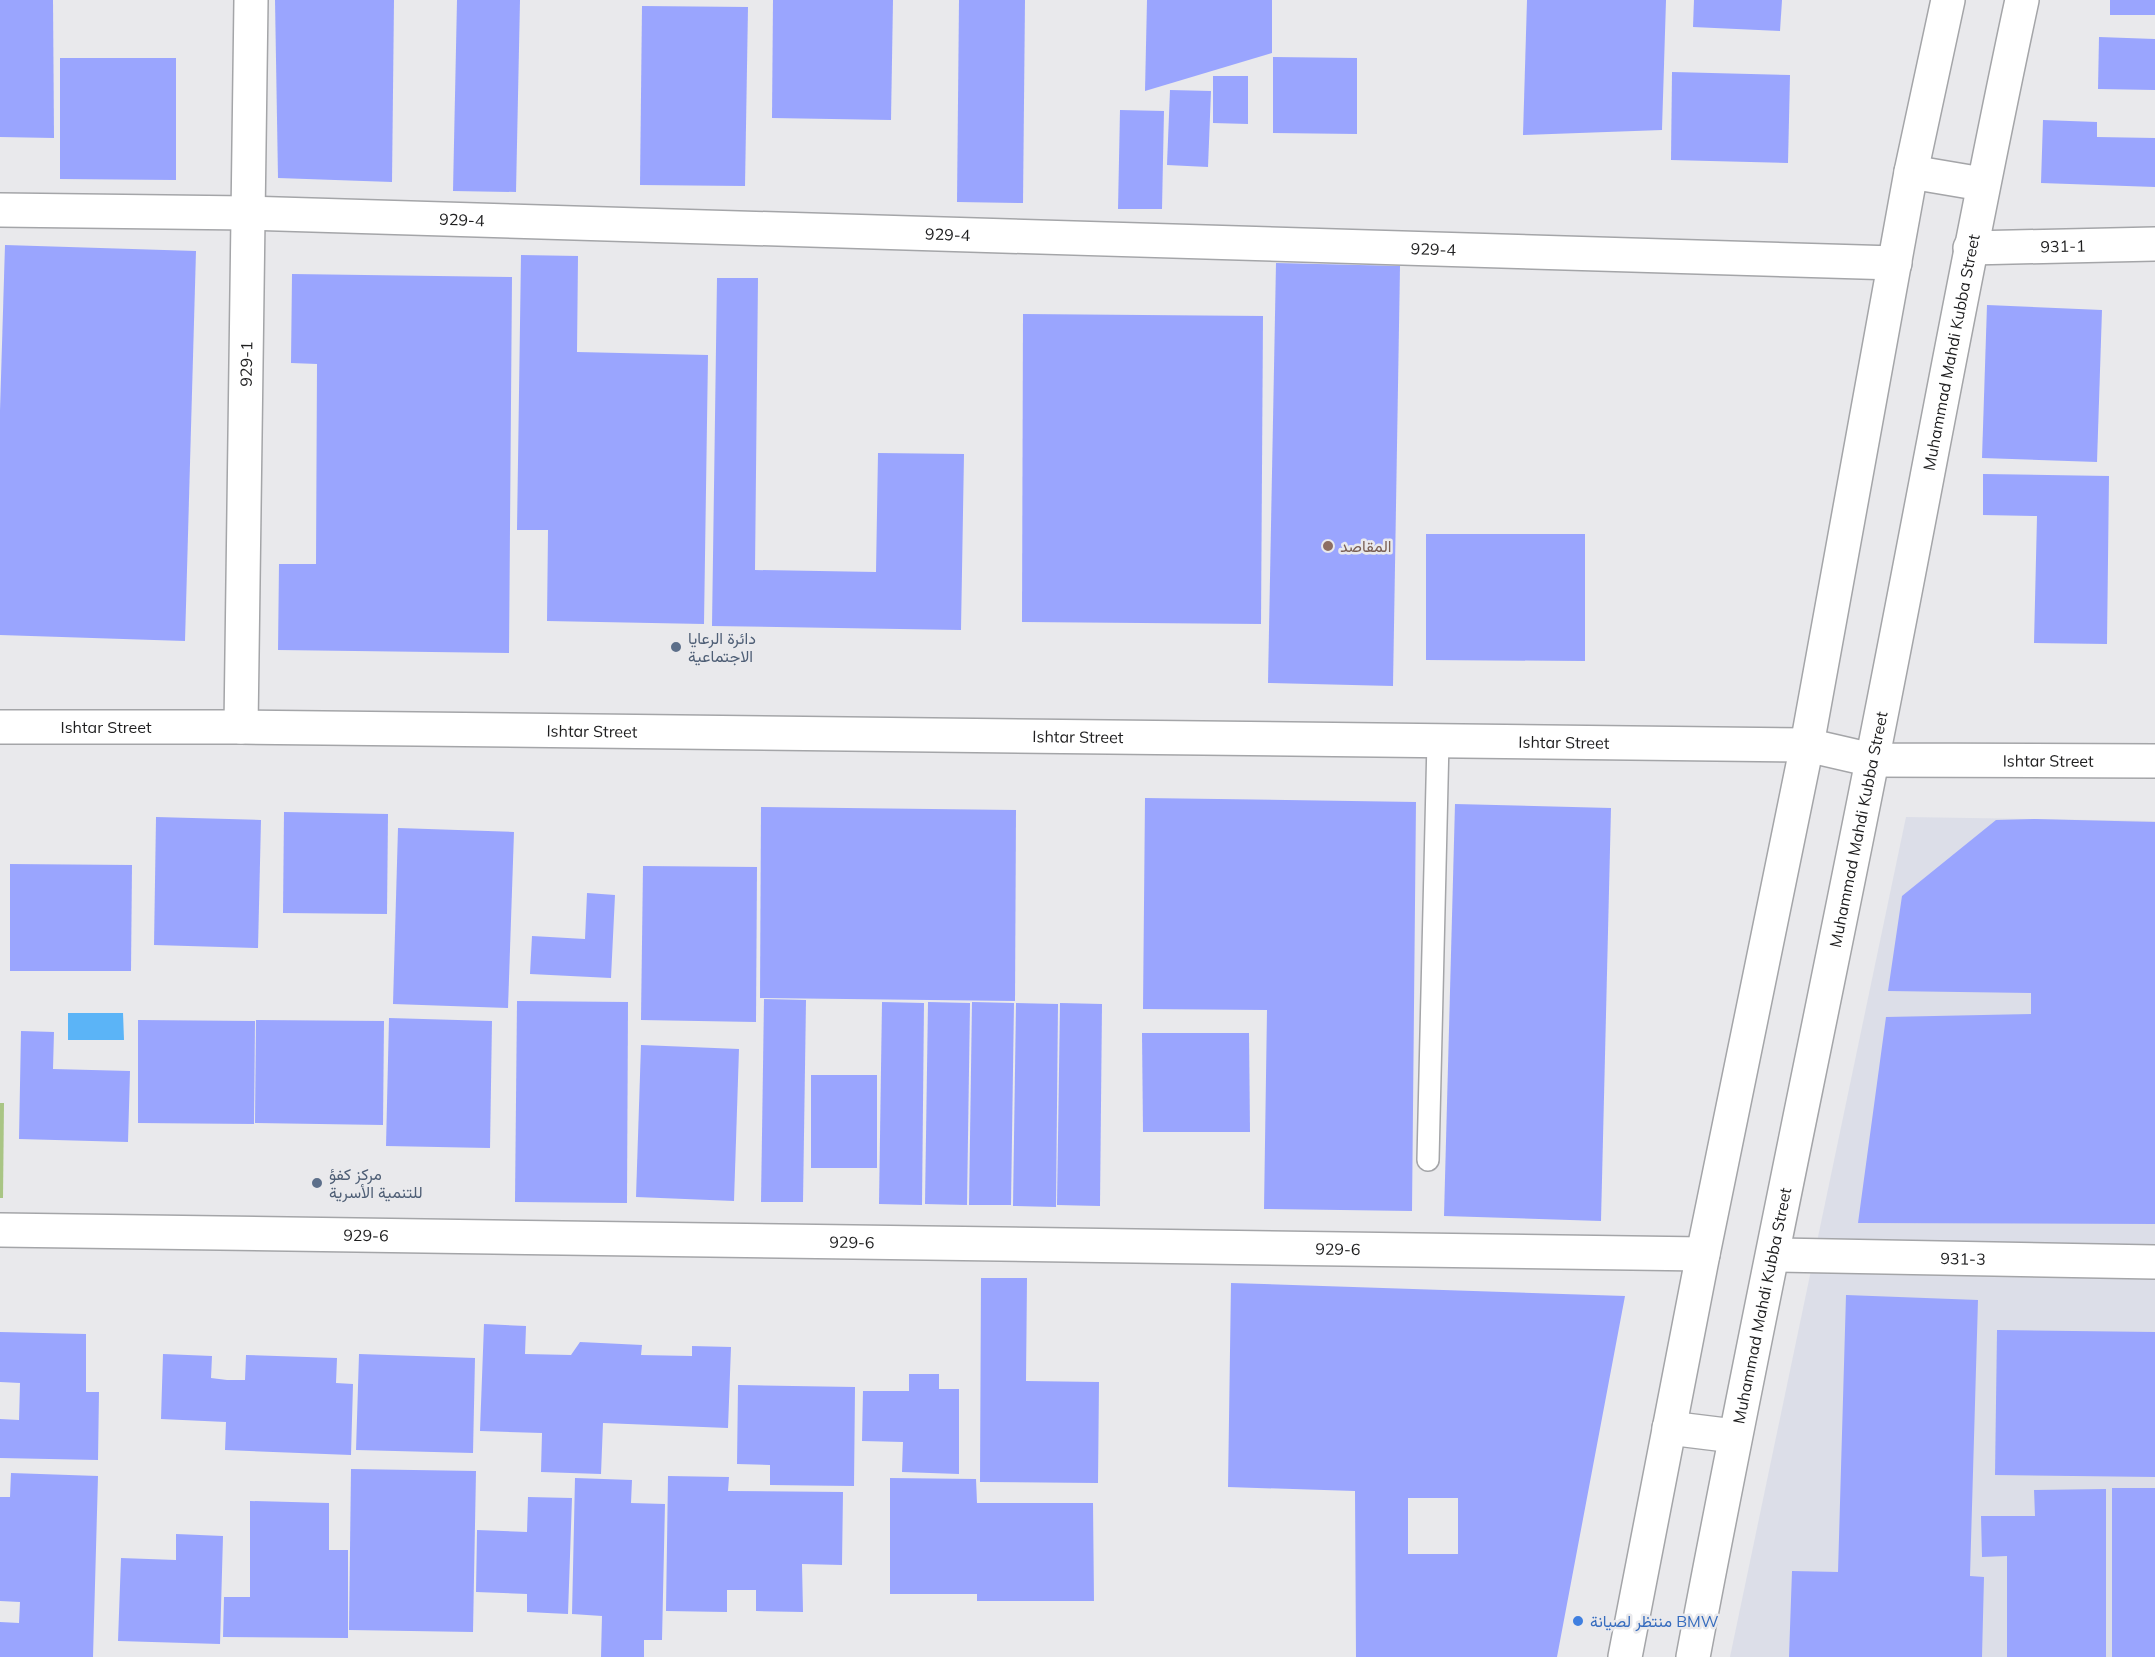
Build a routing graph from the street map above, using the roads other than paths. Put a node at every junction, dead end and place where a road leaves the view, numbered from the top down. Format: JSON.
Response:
{"nodes":[{"id":1,"x":251,"y":0,"type":"edge"},
{"id":2,"x":1948,"y":0,"type":"edge"},
{"id":3,"x":2022,"y":0,"type":"edge"},
{"id":4,"x":1911,"y":172,"type":"junction"},
{"id":5,"x":1983,"y":184,"type":"junction"},
{"id":6,"x":0,"y":210,"type":"edge"},
{"id":7,"x":248,"y":213,"type":"junction"},
{"id":8,"x":2155,"y":244,"type":"edge"},
{"id":9,"x":1970,"y":248,"type":"junction"},
{"id":10,"x":1895,"y":263,"type":"junction"},
{"id":11,"x":0,"y":727,"type":"edge"},
{"id":12,"x":241,"y":727,"type":"junction"},
{"id":13,"x":1438,"y":741,"type":"junction"},
{"id":14,"x":1807,"y":745,"type":"junction"},
{"id":15,"x":1872,"y":760,"type":"junction"},
{"id":16,"x":2155,"y":761,"type":"edge"},
{"id":17,"x":1428,"y":1160,"type":"dead end"},
{"id":18,"x":0,"y":1230,"type":"edge"},
{"id":19,"x":1703,"y":1254,"type":"junction"},
{"id":20,"x":1773,"y":1255,"type":"junction"},
{"id":21,"x":2155,"y":1262,"type":"edge"},
{"id":22,"x":1669,"y":1428,"type":"junction"},
{"id":23,"x":1734,"y":1436,"type":"junction"},
{"id":24,"x":1625,"y":1657,"type":"edge"},
{"id":25,"x":1694,"y":1657,"type":"edge"}],
"edges":[{"from":1,"to":7,"type":"street","name":"929-1"},
{"from":2,"to":4,"type":"street"},
{"from":3,"to":5,"type":"street","name":"Muhammad Mahdi Kubba Street"},
{"from":4,"to":5,"type":"street"},
{"from":4,"to":10,"type":"street"},
{"from":5,"to":9,"type":"street","name":"Muhammad Mahdi Kubba Street"},
{"from":6,"to":7,"type":"street","name":"929-4"},
{"from":7,"to":10,"type":"street","name":"929-4"},
{"from":7,"to":12,"type":"street","name":"929-1"},
{"from":8,"to":9,"type":"street","name":"931-1"},
{"from":9,"to":15,"type":"street","name":"Muhammad Mahdi Kubba Street"},
{"from":10,"to":14,"type":"street"},
{"from":11,"to":12,"type":"street","name":"Ishtar Street"},
{"from":12,"to":13,"type":"street","name":"Ishtar Street"},
{"from":13,"to":14,"type":"street","name":"Ishtar Street"},
{"from":13,"to":17,"type":"lane"},
{"from":14,"to":15,"type":"street","name":"Ishtar Street"},
{"from":14,"to":19,"type":"street"},
{"from":15,"to":16,"type":"street","name":"Ishtar Street"},
{"from":15,"to":20,"type":"street","name":"Muhammad Mahdi Kubba Street"},
{"from":18,"to":19,"type":"street","name":"929-6"},
{"from":19,"to":22,"type":"street"},
{"from":20,"to":21,"type":"street","name":"931-3"},
{"from":20,"to":23,"type":"street","name":"Muhammad Mahdi Kubba Street"},
{"from":22,"to":23,"type":"street"},
{"from":22,"to":24,"type":"street"},
{"from":23,"to":25,"type":"street","name":"Muhammad Mahdi Kubba Street"}]}
